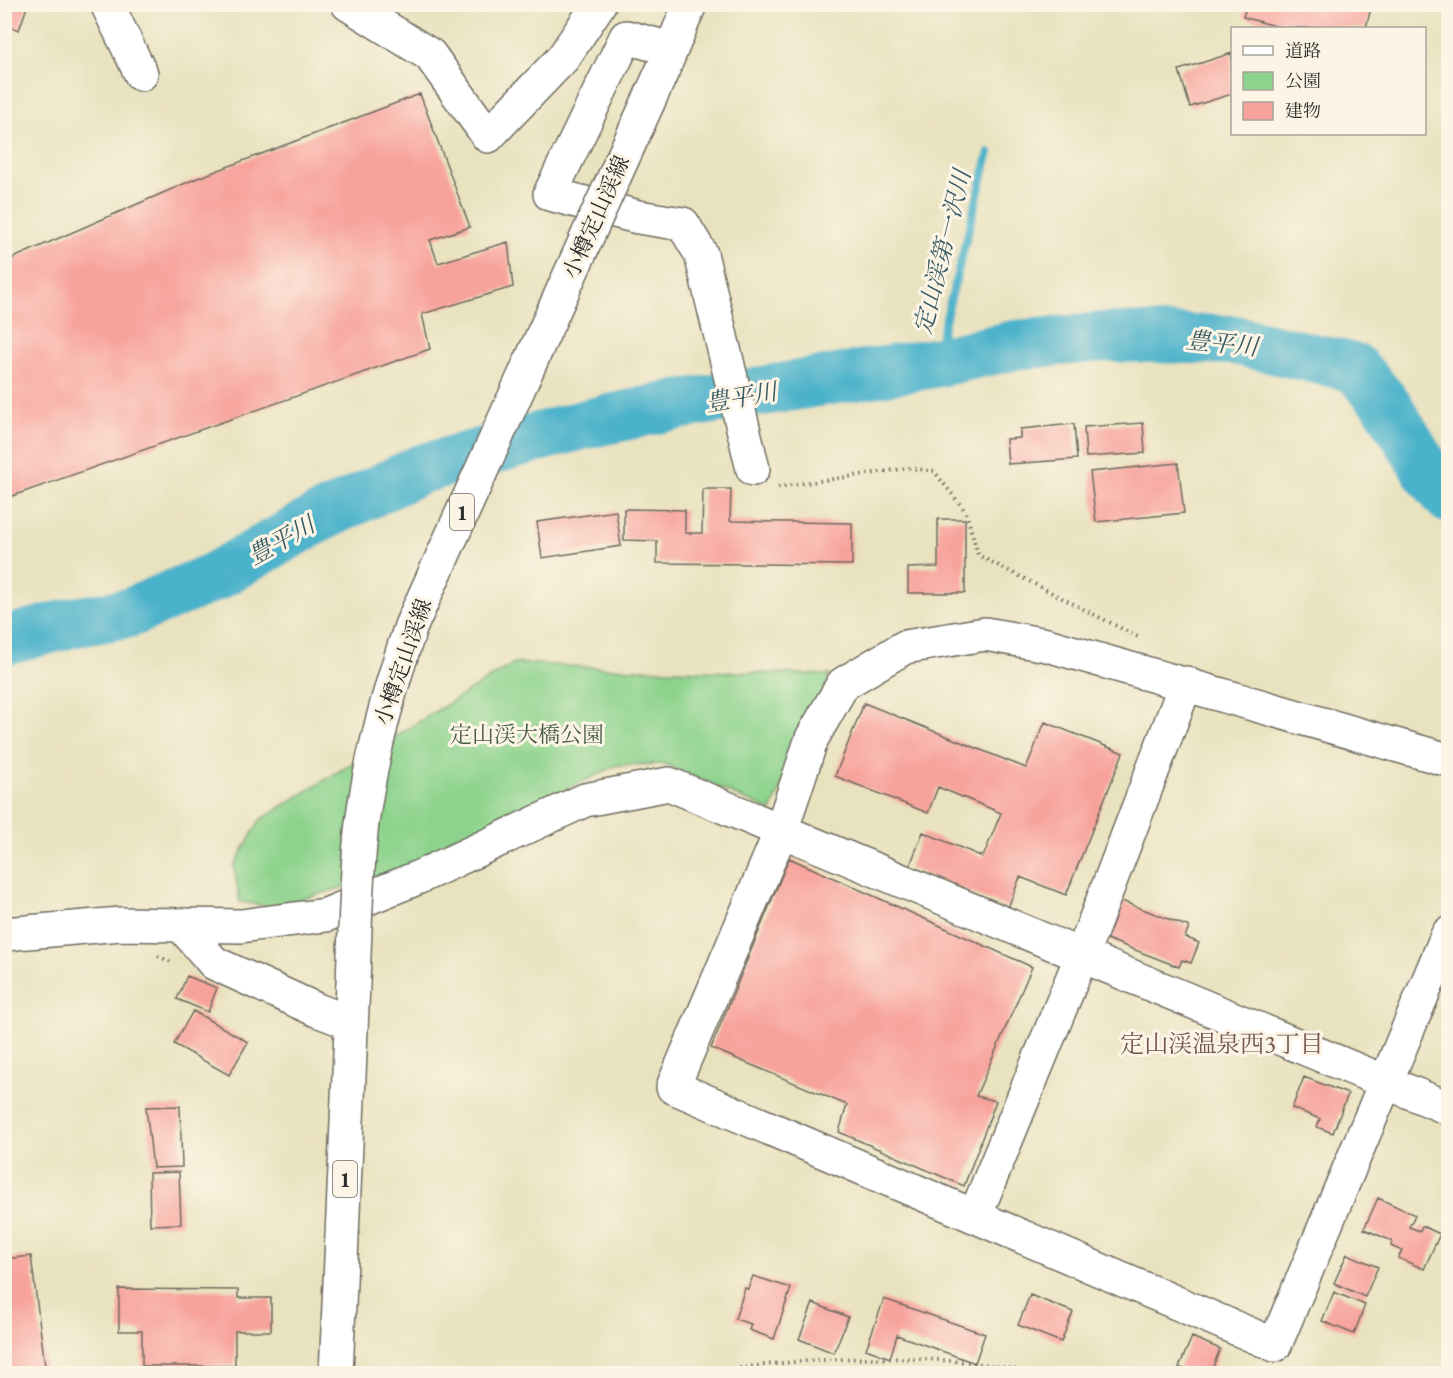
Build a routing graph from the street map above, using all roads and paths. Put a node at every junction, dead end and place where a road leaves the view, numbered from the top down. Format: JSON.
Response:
{"nodes":[{"id":1,"x":107,"y":4,"type":"edge"},
{"id":2,"x":348,"y":4,"type":"edge"},
{"id":3,"x":599,"y":4,"type":"edge"},
{"id":4,"x":690,"y":4,"type":"edge"},
{"id":5,"x":668,"y":58,"type":"junction"},
{"id":6,"x":141,"y":74,"type":"dead end"},
{"id":7,"x":753,"y":469,"type":"joint"},
{"id":8,"x":1150,"y":643,"type":"dead end"},
{"id":9,"x":1186,"y":682,"type":"junction"},
{"id":10,"x":1449,"y":760,"type":"edge"},
{"id":11,"x":781,"y":831,"type":"junction"},
{"id":12,"x":182,"y":926,"type":"junction"},
{"id":13,"x":4,"y":934,"type":"edge"},
{"id":14,"x":1449,"y":934,"type":"edge"},
{"id":15,"x":1082,"y":955,"type":"junction"},
{"id":16,"x":158,"y":956,"type":"dead end"},
{"id":17,"x":179,"y":966,"type":"dead end"},
{"id":18,"x":351,"y":1023,"type":"junction"},
{"id":19,"x":1388,"y":1082,"type":"junction"},
{"id":20,"x":1449,"y":1108,"type":"edge"},
{"id":21,"x":975,"y":1216,"type":"junction"},
{"id":22,"x":336,"y":1374,"type":"edge"},
{"id":23,"x":704,"y":1374,"type":"edge"},
{"id":24,"x":1035,"y":1374,"type":"edge"}],
"edges":[{"from":1,"to":6,"type":"street"},
{"from":2,"to":3,"type":"street"},
{"from":4,"to":5,"type":"street","name":"小樽定山渓線","number":"1"},
{"from":5,"to":7,"type":"street"},
{"from":5,"to":18,"type":"street","name":"小樽定山渓線","number":"1","bridge":true},
{"from":7,"to":8,"type":"path"},
{"from":9,"to":10,"type":"street"},
{"from":9,"to":11,"type":"street"},
{"from":9,"to":15,"type":"street"},
{"from":11,"to":12,"type":"street"},
{"from":11,"to":15,"type":"street"},
{"from":11,"to":21,"type":"street"},
{"from":12,"to":13,"type":"street"},
{"from":12,"to":18,"type":"street"},
{"from":14,"to":19,"type":"street"},
{"from":15,"to":19,"type":"street"},
{"from":15,"to":21,"type":"street"},
{"from":16,"to":17,"type":"path"},
{"from":18,"to":22,"type":"street","name":"小樽定山渓線","number":"1"},
{"from":19,"to":20,"type":"street"},
{"from":19,"to":21,"type":"street"},
{"from":23,"to":24,"type":"path"}]}
